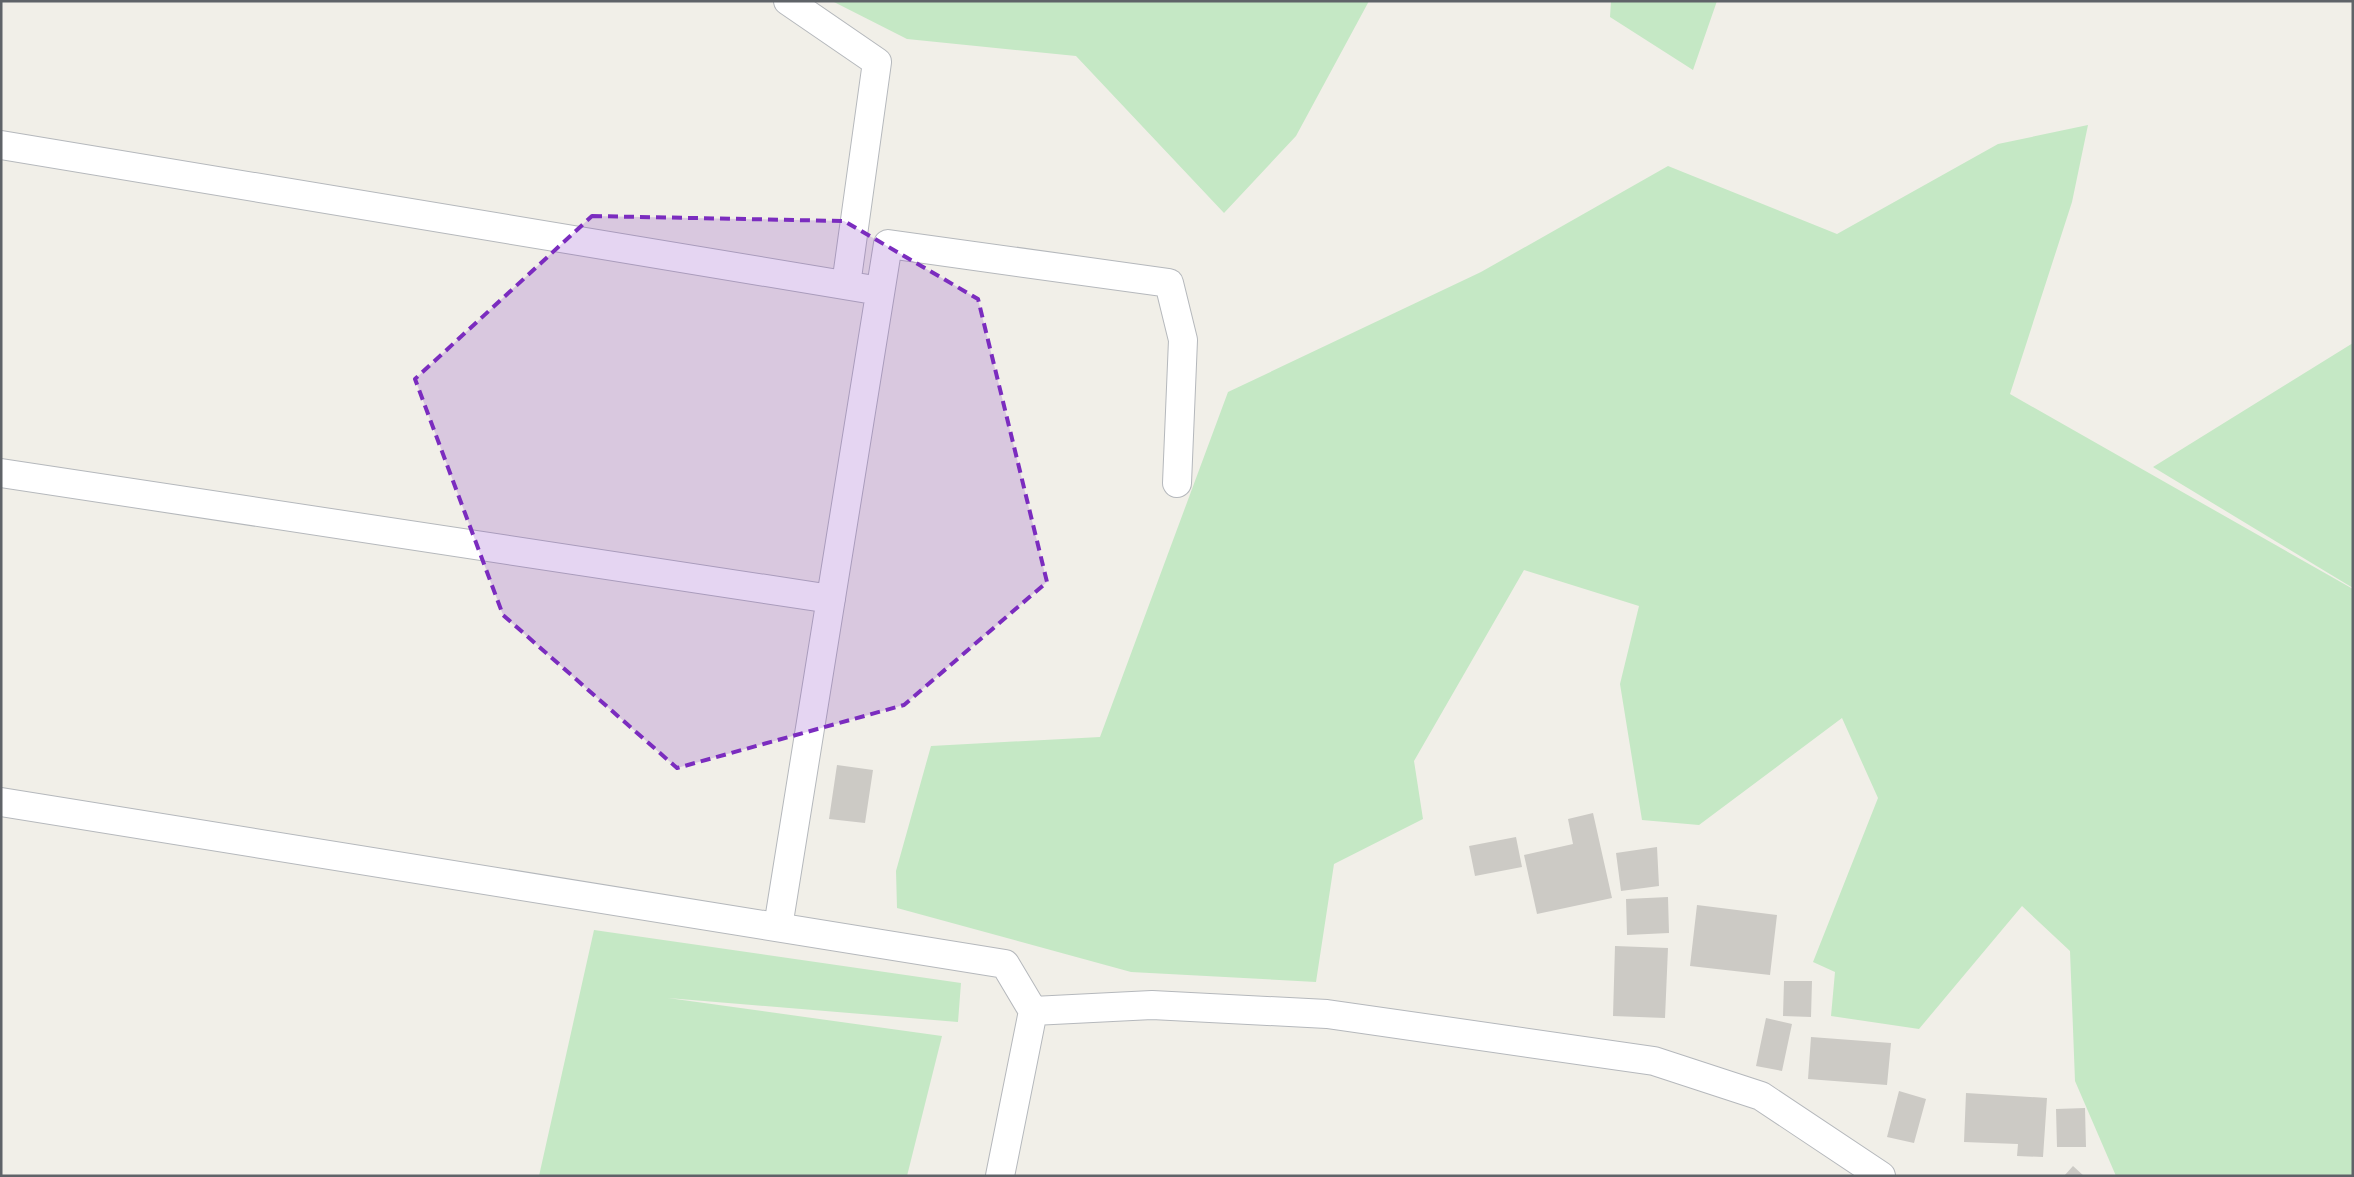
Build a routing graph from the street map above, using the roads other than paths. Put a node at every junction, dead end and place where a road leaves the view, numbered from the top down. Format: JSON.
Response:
{"nodes":[{"id":1,"x":788,"y":1,"type":"edge"},
{"id":2,"x":1,"y":145,"type":"edge"},
{"id":3,"x":846,"y":285,"type":"junction"},
{"id":4,"x":880,"y":291,"type":"junction"},
{"id":5,"x":1,"y":472,"type":"edge"},
{"id":6,"x":1177,"y":483,"type":"dead end"},
{"id":7,"x":831,"y":599,"type":"junction"},
{"id":8,"x":1,"y":802,"type":"edge"},
{"id":9,"x":778,"y":928,"type":"junction"},
{"id":10,"x":1033,"y":1012,"type":"junction"},
{"id":11,"x":1000,"y":1176,"type":"edge"},
{"id":12,"x":1881,"y":1176,"type":"edge"}],
"edges":[{"from":1,"to":3,"type":"street"},
{"from":2,"to":3,"type":"street"},
{"from":3,"to":4,"type":"street"},
{"from":4,"to":6,"type":"street"},
{"from":4,"to":7,"type":"street"},
{"from":5,"to":7,"type":"street"},
{"from":7,"to":9,"type":"street"},
{"from":8,"to":9,"type":"street"},
{"from":9,"to":10,"type":"street"},
{"from":10,"to":11,"type":"street"},
{"from":10,"to":12,"type":"street"}]}
